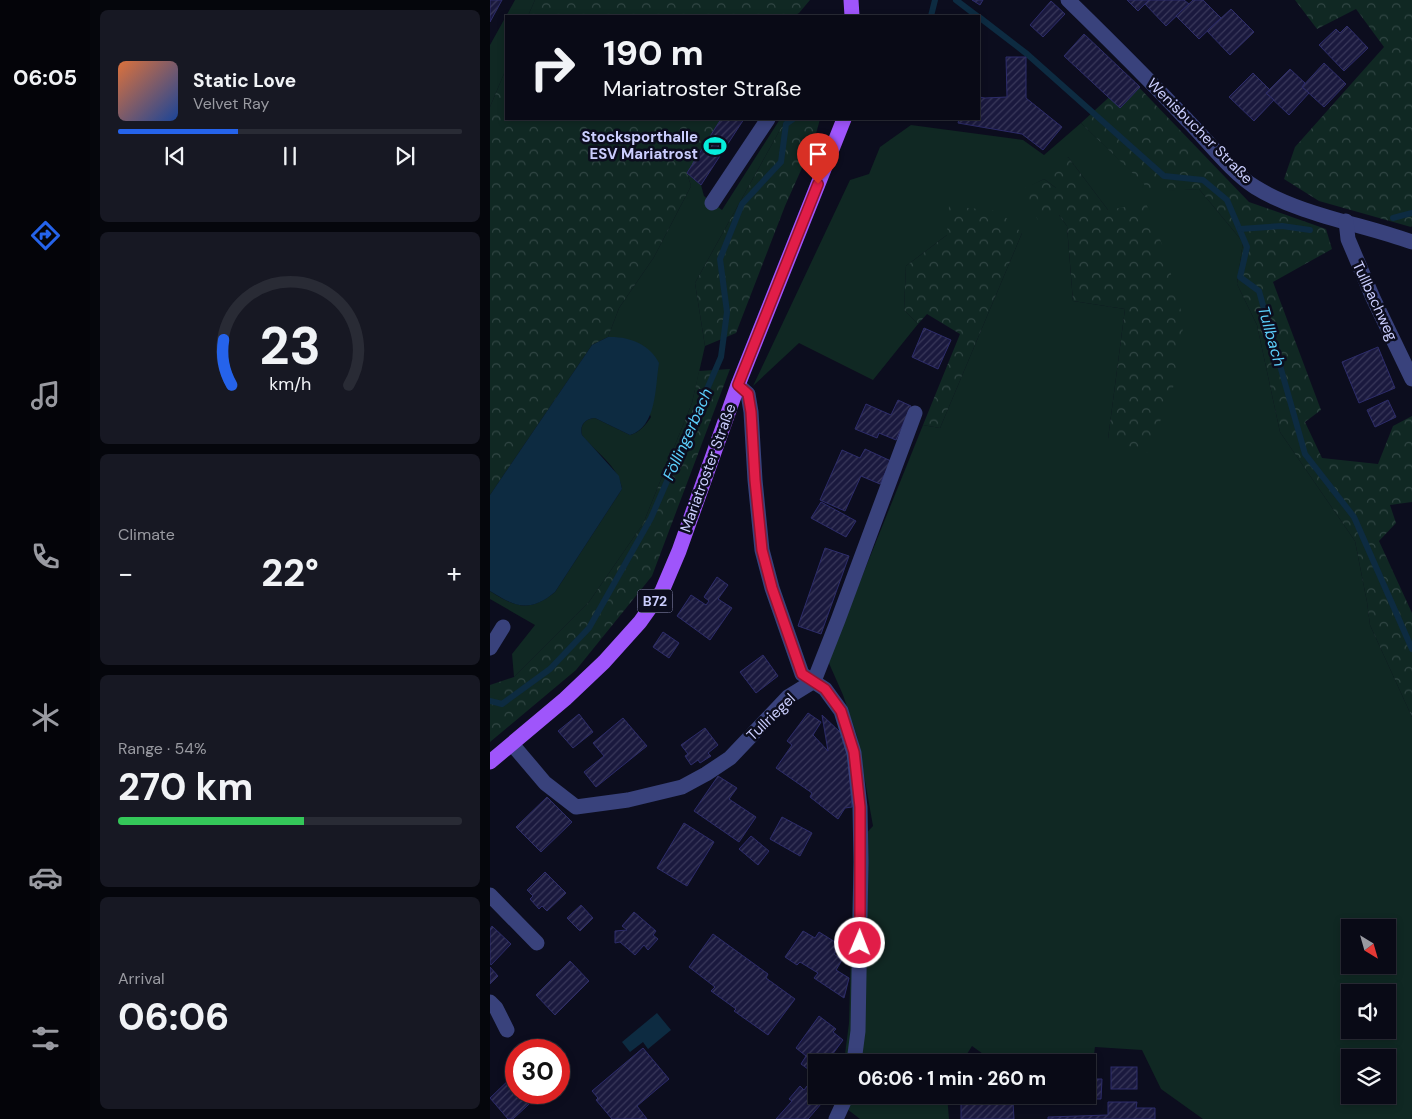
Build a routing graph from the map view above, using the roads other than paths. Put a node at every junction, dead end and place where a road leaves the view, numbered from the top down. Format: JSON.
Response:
{"nodes":[{"id":1,"x":852,"y":0,"type":"edge"},
{"id":2,"x":1068,"y":0,"type":"edge"},
{"id":3,"x":852,"y":15,"type":"edge"},
{"id":4,"x":767,"y":120,"type":"edge"},
{"id":5,"x":844,"y":120,"type":"edge"},
{"id":6,"x":712,"y":203,"type":"dead end"},
{"id":7,"x":1346,"y":221,"type":"junction"},
{"id":8,"x":1412,"y":242,"type":"edge"},
{"id":9,"x":1412,"y":379,"type":"edge"},
{"id":10,"x":738,"y":385,"type":"junction"},
{"id":11,"x":915,"y":413,"type":"dead end"},
{"id":12,"x":503,"y":627,"type":"dead end"},
{"id":13,"x":490,"y":648,"type":"edge"},
{"id":14,"x":814,"y":681,"type":"junction"},
{"id":15,"x":512,"y":744,"type":"junction"},
{"id":16,"x":490,"y":762,"type":"edge"},
{"id":17,"x":490,"y":895,"type":"edge"},
{"id":18,"x":537,"y":943,"type":"dead end"},
{"id":19,"x":490,"y":1002,"type":"edge"},
{"id":20,"x":507,"y":1030,"type":"dead end"},
{"id":21,"x":855,"y":1054,"type":"edge"},
{"id":22,"x":843,"y":1104,"type":"edge"},
{"id":23,"x":836,"y":1119,"type":"edge"}],
"edges":[{"from":1,"to":3,"type":"main road"},
{"from":2,"to":7,"type":"street","name":"Wenisbucher Straße"},
{"from":4,"to":6,"type":"street"},
{"from":5,"to":10,"type":"main road","name":"Mariatroster Straße","number":"B72"},
{"from":7,"to":8,"type":"street","name":"Wenisbucher Straße"},
{"from":7,"to":9,"type":"street","name":"Tullbachweg"},
{"from":10,"to":14,"type":"street"},
{"from":10,"to":15,"type":"main road","name":"Mariatroster Straße","number":"B72"},
{"from":11,"to":14,"type":"street"},
{"from":12,"to":13,"type":"street"},
{"from":14,"to":15,"type":"street","name":"Tullriegel"},
{"from":14,"to":21,"type":"street"},
{"from":15,"to":16,"type":"main road","name":"Mariatroster Straße","number":"B72"},
{"from":17,"to":18,"type":"street"},
{"from":19,"to":20,"type":"street"},
{"from":22,"to":23,"type":"street"}]}
